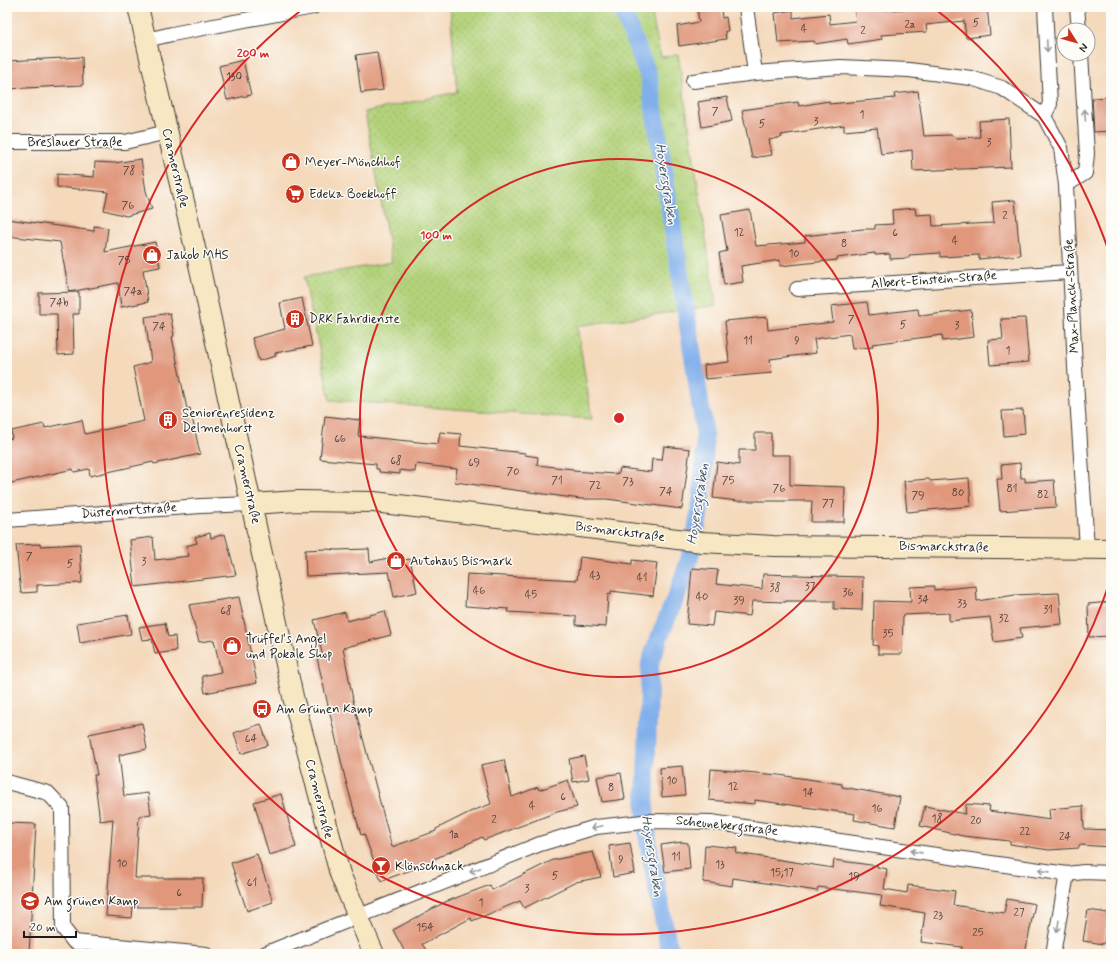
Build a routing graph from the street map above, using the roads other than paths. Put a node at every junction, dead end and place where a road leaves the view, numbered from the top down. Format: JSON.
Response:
{"nodes":[{"id":1,"x":138,"y":7,"type":"edge"},
{"id":2,"x":313,"y":7,"type":"edge"},
{"id":3,"x":746,"y":7,"type":"edge"},
{"id":4,"x":1044,"y":7,"type":"edge"},
{"id":5,"x":1077,"y":7,"type":"edge"},
{"id":6,"x":1078,"y":22,"type":"edge"},
{"id":7,"x":146,"y":40,"type":"junction"},
{"id":8,"x":1081,"y":62,"type":"edge"},
{"id":9,"x":755,"y":73,"type":"junction"},
{"id":10,"x":693,"y":81,"type":"dead end"},
{"id":11,"x":1044,"y":116,"type":"junction"},
{"id":12,"x":167,"y":132,"type":"junction"},
{"id":13,"x":7,"y":142,"type":"edge"},
{"id":14,"x":1066,"y":185,"type":"junction"},
{"id":15,"x":1070,"y":272,"type":"junction"},
{"id":16,"x":797,"y":289,"type":"dead end"},
{"id":17,"x":251,"y":504,"type":"junction"},
{"id":18,"x":7,"y":520,"type":"edge"},
{"id":19,"x":1087,"y":548,"type":"junction"},
{"id":20,"x":1111,"y":549,"type":"edge"},
{"id":21,"x":7,"y":782,"type":"edge"},
{"id":22,"x":1111,"y":873,"type":"edge"},
{"id":23,"x":1067,"y":874,"type":"junction"},
{"id":24,"x":357,"y":918,"type":"junction"},
{"id":25,"x":206,"y":954,"type":"edge"},
{"id":26,"x":264,"y":954,"type":"edge"},
{"id":27,"x":374,"y":954,"type":"edge"},
{"id":28,"x":1053,"y":954,"type":"edge"}],
"edges":[{"from":1,"to":7,"type":"main road","name":"Cramerstraße"},
{"from":2,"to":7,"type":"street"},
{"from":3,"to":9,"type":"street"},
{"from":4,"to":11,"type":"street","one_way":true},
{"from":5,"to":6,"type":"street"},
{"from":7,"to":12,"type":"main road","name":"Cramerstraße"},
{"from":14,"to":8,"type":"street","one_way":true},
{"from":9,"to":10,"type":"street"},
{"from":9,"to":11,"type":"street"},
{"from":11,"to":14,"type":"street","name":"Max-Planck-Straße"},
{"from":12,"to":13,"type":"street","name":"Breslauer Straße"},
{"from":12,"to":17,"type":"main road","name":"Cramerstraße"},
{"from":14,"to":15,"type":"street","name":"Max-Planck-Straße"},
{"from":15,"to":16,"type":"street","name":"Albert-Einstein-Straße"},
{"from":15,"to":19,"type":"street","name":"Max-Planck-Straße"},
{"from":17,"to":18,"type":"street","name":"Düsternortstraße"},
{"from":17,"to":19,"type":"main road","name":"Bismarckstraße"},
{"from":17,"to":24,"type":"main road","name":"Cramerstraße"},
{"from":19,"to":20,"type":"main road","name":"Bismarckstraße"},
{"from":21,"to":25,"type":"street"},
{"from":22,"to":23,"type":"street","name":"Scheunebergstraße"},
{"from":23,"to":24,"type":"street","name":"Scheunebergstraße","one_way":true},
{"from":23,"to":28,"type":"street","one_way":true},
{"from":24,"to":26,"type":"street"},
{"from":24,"to":27,"type":"main road","name":"Cramerstraße"}]}
